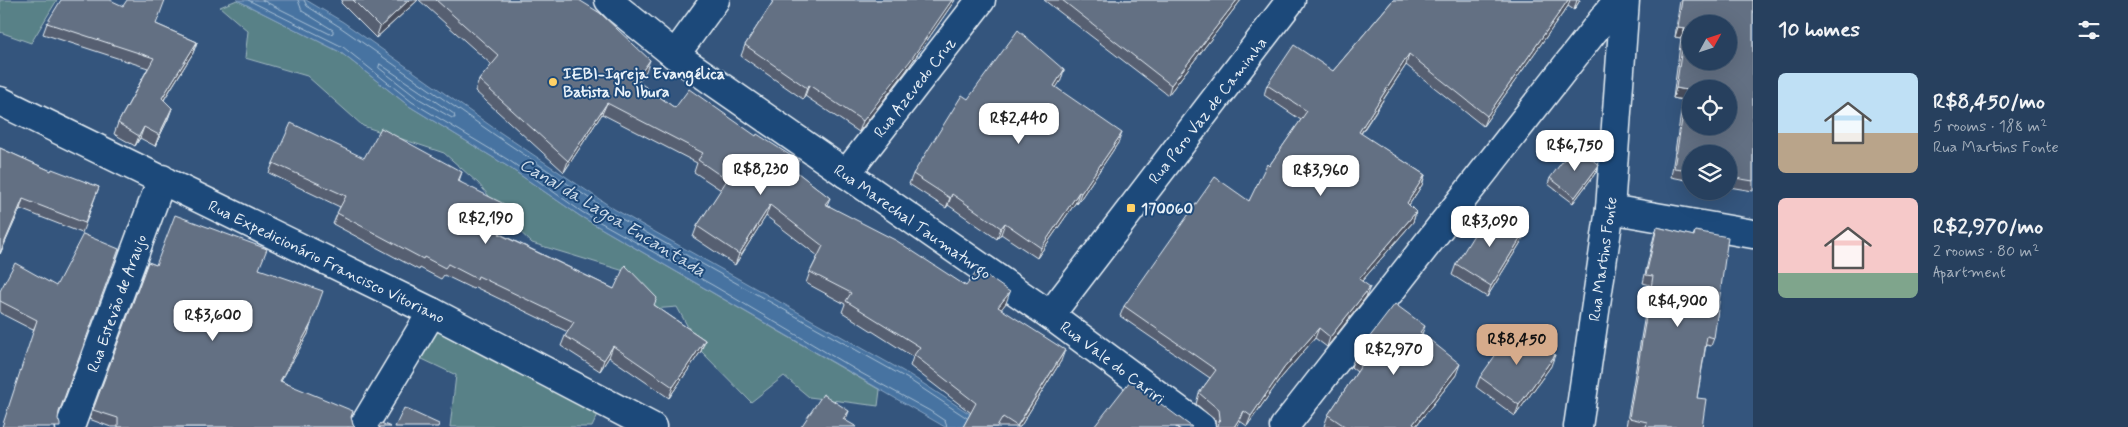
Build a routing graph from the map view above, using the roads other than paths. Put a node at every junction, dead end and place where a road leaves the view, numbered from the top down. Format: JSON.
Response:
{"nodes":[{"id":1,"x":609,"y":0,"type":"edge"},
{"id":2,"x":716,"y":0,"type":"edge"},
{"id":3,"x":981,"y":0,"type":"edge"},
{"id":4,"x":1291,"y":0,"type":"edge"},
{"id":5,"x":1618,"y":0,"type":"edge"},
{"id":6,"x":1625,"y":0,"type":"edge"},
{"id":7,"x":675,"y":55,"type":"junction"},
{"id":8,"x":0,"y":101,"type":"edge"},
{"id":9,"x":846,"y":174,"type":"junction"},
{"id":10,"x":162,"y":179,"type":"junction"},
{"id":11,"x":1610,"y":209,"type":"junction"},
{"id":12,"x":1753,"y":234,"type":"edge"},
{"id":13,"x":432,"y":312,"type":"junction"},
{"id":14,"x":1050,"y":315,"type":"junction"},
{"id":15,"x":70,"y":427,"type":"edge"},
{"id":16,"x":363,"y":427,"type":"edge"},
{"id":17,"x":652,"y":427,"type":"edge"},
{"id":18,"x":1200,"y":427,"type":"edge"},
{"id":19,"x":1284,"y":427,"type":"edge"},
{"id":20,"x":1578,"y":427,"type":"edge"}],
"edges":[{"from":1,"to":7,"type":"street","name":"Rua Marechal Taumaturgo"},
{"from":2,"to":7,"type":"street"},
{"from":3,"to":9,"type":"street","name":"Rua Azevedo Cruz"},
{"from":4,"to":14,"type":"street","name":"Rua Pero Vaz de Caminha"},
{"from":5,"to":19,"type":"street"},
{"from":6,"to":11,"type":"street","name":"Rua Martins Fonte"},
{"from":7,"to":9,"type":"street","name":"Rua Marechal Taumaturgo"},
{"from":8,"to":10,"type":"street","name":"Rua Expedicionário Francisco Vitoriano"},
{"from":9,"to":14,"type":"street","name":"Rua Marechal Taumaturgo"},
{"from":10,"to":13,"type":"street","name":"Rua Expedicionário Francisco Vitoriano"},
{"from":10,"to":15,"type":"street","name":"Rua Estevão de Araujo"},
{"from":11,"to":12,"type":"street"},
{"from":11,"to":20,"type":"street","name":"Rua Martins Fonte"},
{"from":13,"to":16,"type":"street"},
{"from":13,"to":17,"type":"street","name":"Rua Expedicionário Francisco Vitoriano"},
{"from":14,"to":18,"type":"street","name":"Rua Vale do Cariri"}]}
